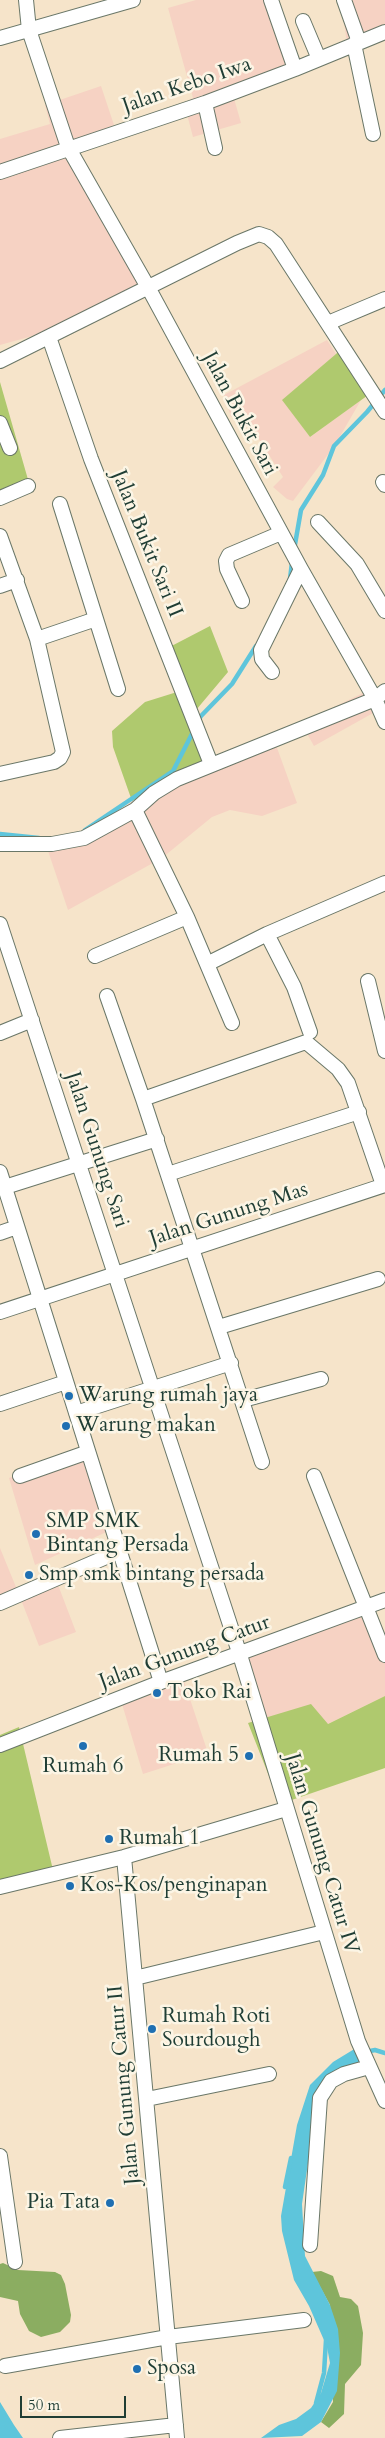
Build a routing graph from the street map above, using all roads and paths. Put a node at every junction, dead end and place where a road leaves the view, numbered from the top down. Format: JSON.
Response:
{"nodes":[{"id":1,"x":26,"y":0,"type":"edge"},
{"id":2,"x":133,"y":0,"type":"edge"},
{"id":3,"x":271,"y":0,"type":"edge"},
{"id":4,"x":344,"y":0,"type":"edge"},
{"id":5,"x":303,"y":21,"type":"dead end"},
{"id":6,"x":29,"y":30,"type":"junction"},
{"id":7,"x":385,"y":32,"type":"edge"},
{"id":8,"x":0,"y":38,"type":"edge"},
{"id":9,"x":357,"y":43,"type":"junction"},
{"id":10,"x":318,"y":60,"type":"junction"},
{"id":11,"x":295,"y":69,"type":"junction"},
{"id":12,"x":205,"y":103,"type":"junction"},
{"id":13,"x":373,"y":134,"type":"dead end"},
{"id":14,"x":68,"y":147,"type":"junction"},
{"id":15,"x":215,"y":148,"type":"dead end"},
{"id":16,"x":0,"y":172,"type":"edge"},
{"id":17,"x":149,"y":289,"type":"junction"},
{"id":18,"x":385,"y":299,"type":"edge"},
{"id":19,"x":328,"y":323,"type":"junction"},
{"id":20,"x":49,"y":337,"type":"junction"},
{"id":21,"x":0,"y":361,"type":"edge"},
{"id":22,"x":385,"y":412,"type":"edge"},
{"id":23,"x":0,"y":424,"type":"edge"},
{"id":24,"x":10,"y":448,"type":"dead end"},
{"id":25,"x":28,"y":486,"type":"dead end"},
{"id":26,"x":1,"y":495,"type":"edge"},
{"id":27,"x":60,"y":504,"type":"dead end"},
{"id":28,"x":318,"y":522,"type":"dead end"},
{"id":29,"x":281,"y":533,"type":"junction"},
{"id":30,"x":0,"y":536,"type":"edge"},
{"id":31,"x":300,"y":569,"type":"junction"},
{"id":32,"x":17,"y":580,"type":"junction"},
{"id":33,"x":0,"y":586,"type":"edge"},
{"id":34,"x":242,"y":601,"type":"dead end"},
{"id":35,"x":385,"y":611,"type":"edge"},
{"id":36,"x":96,"y":619,"type":"junction"},
{"id":37,"x":37,"y":638,"type":"junction"},
{"id":38,"x":272,"y":672,"type":"dead end"},
{"id":39,"x":118,"y":689,"type":"dead end"},
{"id":40,"x":380,"y":695,"type":"edge"},
{"id":41,"x":385,"y":722,"type":"edge"},
{"id":42,"x":211,"y":764,"type":"junction"},
{"id":43,"x":0,"y":774,"type":"edge"},
{"id":44,"x":136,"y":810,"type":"junction"},
{"id":45,"x":0,"y":844,"type":"edge"},
{"id":46,"x":385,"y":883,"type":"edge"},
{"id":47,"x":187,"y":917,"type":"junction"},
{"id":48,"x":0,"y":924,"type":"edge"},
{"id":49,"x":267,"y":934,"type":"junction"},
{"id":50,"x":95,"y":956,"type":"dead end"},
{"id":51,"x":207,"y":964,"type":"junction"},
{"id":52,"x":368,"y":982,"type":"dead end"},
{"id":53,"x":107,"y":996,"type":"dead end"},
{"id":54,"x":32,"y":1020,"type":"junction"},
{"id":55,"x":232,"y":1023,"type":"dead end"},
{"id":56,"x":0,"y":1033,"type":"edge"},
{"id":57,"x":308,"y":1037,"type":"junction"},
{"id":58,"x":385,"y":1051,"type":"edge"},
{"id":59,"x":143,"y":1099,"type":"junction"},
{"id":60,"x":359,"y":1112,"type":"junction"},
{"id":61,"x":157,"y":1139,"type":"junction"},
{"id":62,"x":79,"y":1164,"type":"junction"},
{"id":63,"x":0,"y":1172,"type":"edge"},
{"id":64,"x":168,"y":1174,"type":"junction"},
{"id":65,"x":384,"y":1185,"type":"edge"},
{"id":66,"x":5,"y":1187,"type":"junction"},
{"id":67,"x":18,"y":1227,"type":"junction"},
{"id":68,"x":0,"y":1233,"type":"edge"},
{"id":69,"x":193,"y":1248,"type":"junction"},
{"id":70,"x":115,"y":1274,"type":"junction"},
{"id":71,"x":378,"y":1279,"type":"dead end"},
{"id":72,"x":40,"y":1299,"type":"junction"},
{"id":73,"x":0,"y":1312,"type":"edge"},
{"id":74,"x":219,"y":1327,"type":"junction"},
{"id":75,"x":230,"y":1363,"type":"junction"},
{"id":76,"x":322,"y":1379,"type":"dead end"},
{"id":77,"x":66,"y":1382,"type":"junction"},
{"id":78,"x":153,"y":1388,"type":"junction"},
{"id":79,"x":243,"y":1400,"type":"junction"},
{"id":80,"x":0,"y":1404,"type":"edge"},
{"id":81,"x":76,"y":1413,"type":"junction"},
{"id":82,"x":88,"y":1452,"type":"junction"},
{"id":83,"x":262,"y":1462,"type":"dead end"},
{"id":84,"x":20,"y":1476,"type":"dead end"},
{"id":85,"x":314,"y":1476,"type":"dead end"},
{"id":86,"x":120,"y":1551,"type":"junction"},
{"id":87,"x":385,"y":1600,"type":"edge"},
{"id":88,"x":0,"y":1603,"type":"edge"},
{"id":89,"x":366,"y":1607,"type":"junction"},
{"id":90,"x":240,"y":1655,"type":"junction"},
{"id":91,"x":385,"y":1655,"type":"edge"},
{"id":92,"x":161,"y":1682,"type":"junction"},
{"id":93,"x":0,"y":1745,"type":"edge"},
{"id":94,"x":286,"y":1809,"type":"junction"},
{"id":95,"x":124,"y":1857,"type":"junction"},
{"id":96,"x":0,"y":1887,"type":"edge"},
{"id":97,"x":324,"y":1932,"type":"junction"},
{"id":98,"x":135,"y":1978,"type":"junction"},
{"id":99,"x":368,"y":2065,"type":"junction"},
{"id":100,"x":269,"y":2074,"type":"dead end"},
{"id":101,"x":147,"y":2099,"type":"junction"},
{"id":102,"x":385,"y":2101,"type":"edge"},
{"id":103,"x":0,"y":2156,"type":"edge"},
{"id":104,"x":310,"y":2245,"type":"dead end"},
{"id":105,"x":15,"y":2262,"type":"dead end"},
{"id":106,"x":304,"y":2320,"type":"dead end"},
{"id":107,"x":168,"y":2337,"type":"junction"},
{"id":108,"x":5,"y":2366,"type":"dead end"},
{"id":109,"x":177,"y":2432,"type":"edge"},
{"id":110,"x":60,"y":2438,"type":"edge"}],
"edges":[{"from":1,"to":6,"type":"street","name":"Jalan Bukit Sari"},
{"from":2,"to":6,"type":"street"},
{"from":3,"to":11,"type":"street"},
{"from":4,"to":9,"type":"street"},
{"from":5,"to":10,"type":"street"},
{"from":6,"to":8,"type":"street"},
{"from":6,"to":14,"type":"street","name":"Jalan Bukit Sari"},
{"from":7,"to":9,"type":"street","name":"Jalan Kebo Iwa"},
{"from":9,"to":10,"type":"street","name":"Jalan Kebo Iwa"},
{"from":9,"to":13,"type":"street"},
{"from":10,"to":11,"type":"street","name":"Jalan Kebo Iwa"},
{"from":11,"to":12,"type":"street","name":"Jalan Kebo Iwa"},
{"from":12,"to":14,"type":"street","name":"Jalan Kebo Iwa"},
{"from":12,"to":15,"type":"street"},
{"from":14,"to":16,"type":"street","name":"Jalan Kebo Iwa"},
{"from":14,"to":17,"type":"street","name":"Jalan Bukit Sari"},
{"from":17,"to":19,"type":"street"},
{"from":17,"to":20,"type":"street"},
{"from":17,"to":29,"type":"street","name":"Jalan Bukit Sari"},
{"from":18,"to":19,"type":"street"},
{"from":19,"to":22,"type":"street"},
{"from":20,"to":21,"type":"street"},
{"from":20,"to":42,"type":"street","name":"Jalan Bukit Sari II"},
{"from":23,"to":24,"type":"street"},
{"from":25,"to":26,"type":"street"},
{"from":27,"to":36,"type":"street"},
{"from":28,"to":35,"type":"street"},
{"from":29,"to":31,"type":"street","name":"Jalan Bukit Sari"},
{"from":29,"to":34,"type":"street"},
{"from":30,"to":32,"type":"street"},
{"from":31,"to":38,"type":"street"},
{"from":31,"to":40,"type":"street","name":"Jalan Bukit Sari"},
{"from":32,"to":33,"type":"street"},
{"from":32,"to":37,"type":"street"},
{"from":36,"to":37,"type":"street"},
{"from":36,"to":39,"type":"street"},
{"from":37,"to":43,"type":"street"},
{"from":40,"to":41,"type":"street"},
{"from":40,"to":42,"type":"street"},
{"from":42,"to":44,"type":"street"},
{"from":44,"to":45,"type":"street"},
{"from":44,"to":47,"type":"street"},
{"from":46,"to":49,"type":"street"},
{"from":47,"to":50,"type":"street"},
{"from":47,"to":51,"type":"street"},
{"from":48,"to":54,"type":"street","name":"Jalan Gunung Sari"},
{"from":49,"to":51,"type":"street"},
{"from":49,"to":57,"type":"street"},
{"from":51,"to":55,"type":"street"},
{"from":52,"to":58,"type":"street"},
{"from":53,"to":59,"type":"street"},
{"from":54,"to":56,"type":"street"},
{"from":54,"to":62,"type":"street","name":"Jalan Gunung Sari"},
{"from":57,"to":59,"type":"street"},
{"from":57,"to":60,"type":"street"},
{"from":59,"to":61,"type":"street"},
{"from":60,"to":64,"type":"street"},
{"from":60,"to":65,"type":"street"},
{"from":61,"to":62,"type":"street"},
{"from":61,"to":64,"type":"street"},
{"from":62,"to":66,"type":"street"},
{"from":62,"to":70,"type":"street","name":"Jalan Gunung Sari"},
{"from":63,"to":66,"type":"street"},
{"from":64,"to":69,"type":"street"},
{"from":65,"to":69,"type":"street","name":"Jalan Gunung Mas"},
{"from":66,"to":67,"type":"street"},
{"from":67,"to":68,"type":"street"},
{"from":67,"to":72,"type":"street"},
{"from":69,"to":70,"type":"street","name":"Jalan Gunung Mas"},
{"from":69,"to":74,"type":"street"},
{"from":70,"to":72,"type":"street","name":"Jalan Gunung Mas"},
{"from":70,"to":78,"type":"street","name":"Jalan Gunung Sari"},
{"from":71,"to":74,"type":"street"},
{"from":72,"to":73,"type":"street","name":"Jalan Gunung Mas"},
{"from":72,"to":77,"type":"street"},
{"from":74,"to":75,"type":"street"},
{"from":75,"to":78,"type":"street"},
{"from":75,"to":79,"type":"street"},
{"from":76,"to":79,"type":"street"},
{"from":77,"to":80,"type":"street"},
{"from":77,"to":81,"type":"street"},
{"from":78,"to":81,"type":"street"},
{"from":78,"to":90,"type":"street","name":"Jalan Gunung Catur IV"},
{"from":79,"to":83,"type":"street"},
{"from":81,"to":82,"type":"street"},
{"from":82,"to":84,"type":"street"},
{"from":82,"to":86,"type":"street"},
{"from":85,"to":89,"type":"street"},
{"from":86,"to":88,"type":"street"},
{"from":86,"to":92,"type":"street"},
{"from":87,"to":89,"type":"street","name":"Jalan Gunung Catur"},
{"from":89,"to":90,"type":"street","name":"Jalan Gunung Catur"},
{"from":89,"to":91,"type":"street"},
{"from":90,"to":92,"type":"street","name":"Jalan Gunung Catur"},
{"from":90,"to":94,"type":"street","name":"Jalan Gunung Catur IV"},
{"from":92,"to":93,"type":"street","name":"Jalan Gunung Catur"},
{"from":94,"to":95,"type":"street"},
{"from":94,"to":97,"type":"street","name":"Jalan Gunung Catur IV"},
{"from":95,"to":96,"type":"street"},
{"from":95,"to":98,"type":"street","name":"Jalan Gunung Catur II"},
{"from":97,"to":98,"type":"street"},
{"from":97,"to":99,"type":"street","name":"Jalan Gunung Catur IV"},
{"from":98,"to":101,"type":"street","name":"Jalan Gunung Catur II"},
{"from":99,"to":102,"type":"street","name":"Jalan Gunung Catur IV"},
{"from":99,"to":104,"type":"street"},
{"from":100,"to":101,"type":"street"},
{"from":101,"to":107,"type":"street","name":"Jalan Gunung Catur II"},
{"from":103,"to":105,"type":"street"},
{"from":106,"to":107,"type":"street"},
{"from":107,"to":108,"type":"street"},
{"from":107,"to":109,"type":"street","name":"Jalan Gunung Catur II"},
{"from":109,"to":110,"type":"street"}]}
